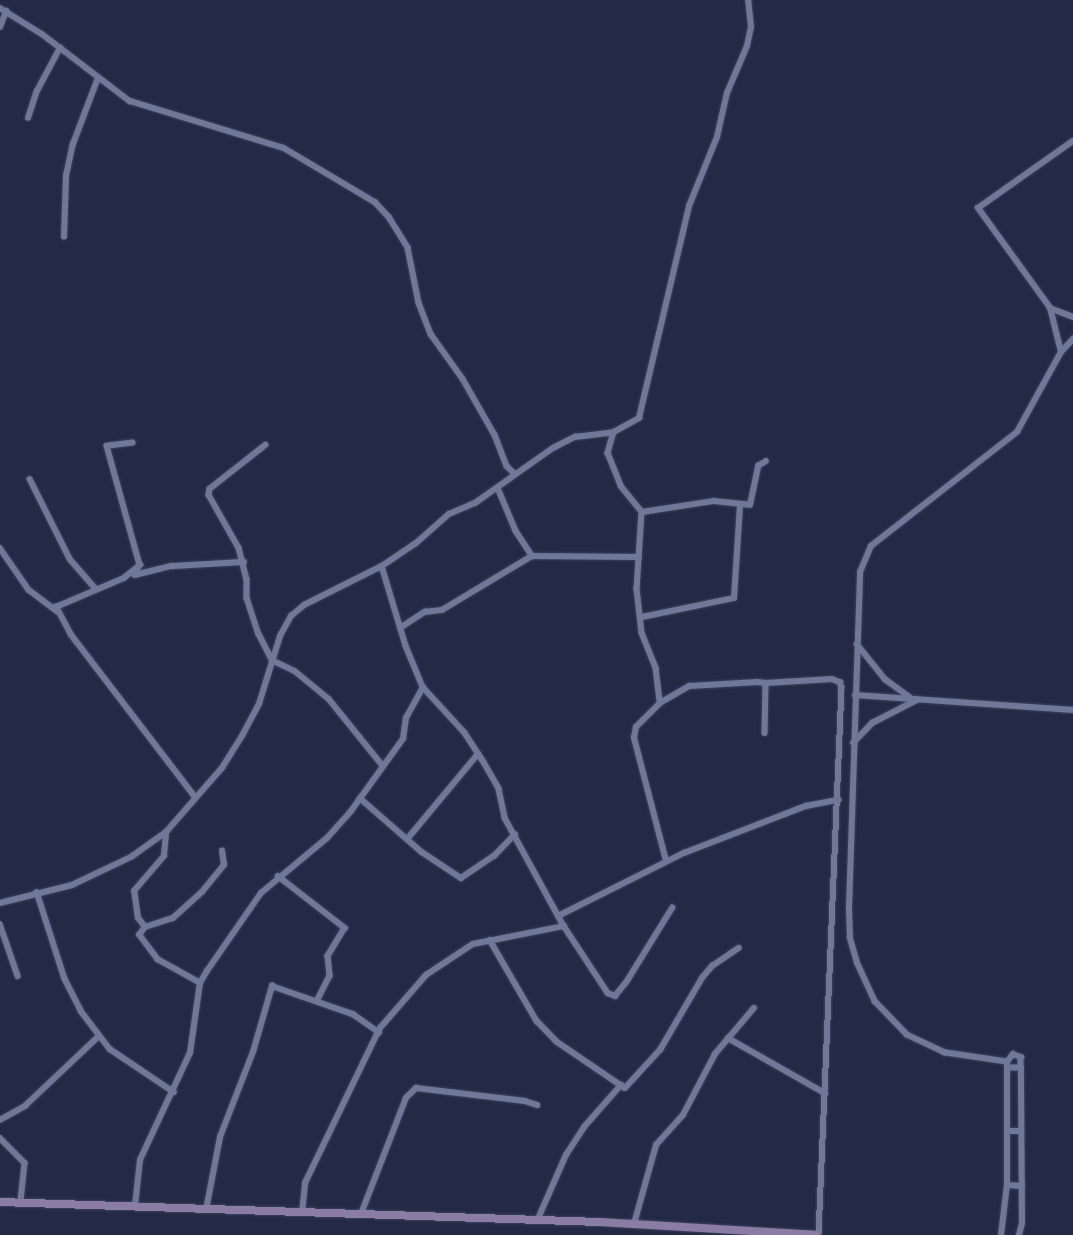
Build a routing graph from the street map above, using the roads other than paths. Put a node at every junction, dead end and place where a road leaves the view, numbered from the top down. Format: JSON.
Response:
{"nodes":[{"id":1,"x":748,"y":0,"type":"edge"},
{"id":2,"x":0,"y":8,"type":"edge"},
{"id":3,"x":6,"y":11,"type":"junction"},
{"id":4,"x":0,"y":27,"type":"edge"},
{"id":5,"x":60,"y":48,"type":"junction"},
{"id":6,"x":98,"y":78,"type":"junction"},
{"id":7,"x":28,"y":118,"type":"dead end"},
{"id":8,"x":1073,"y":140,"type":"edge"},
{"id":9,"x":64,"y":237,"type":"dead end"},
{"id":10,"x":1050,"y":308,"type":"junction"},
{"id":11,"x":1073,"y":317,"type":"edge"},
{"id":12,"x":1073,"y":339,"type":"edge"},
{"id":13,"x":1061,"y":352,"type":"junction"},
{"id":14,"x":614,"y":432,"type":"junction"},
{"id":15,"x":133,"y":443,"type":"dead end"},
{"id":16,"x":266,"y":445,"type":"dead end"},
{"id":17,"x":766,"y":461,"type":"dead end"},
{"id":18,"x":515,"y":474,"type":"junction"},
{"id":19,"x":30,"y":479,"type":"dead end"},
{"id":20,"x":498,"y":488,"type":"junction"},
{"id":21,"x":740,"y":506,"type":"junction"},
{"id":22,"x":642,"y":512,"type":"junction"},
{"id":23,"x":0,"y":548,"type":"edge"},
{"id":24,"x":532,"y":556,"type":"junction"},
{"id":25,"x":638,"y":557,"type":"junction"},
{"id":26,"x":244,"y":562,"type":"junction"},
{"id":27,"x":140,"y":565,"type":"junction"},
{"id":28,"x":382,"y":566,"type":"junction"},
{"id":29,"x":94,"y":587,"type":"junction"},
{"id":30,"x":58,"y":612,"type":"junction"},
{"id":31,"x":642,"y":617,"type":"junction"},
{"id":32,"x":400,"y":628,"type":"junction"},
{"id":33,"x":857,"y":644,"type":"junction"},
{"id":34,"x":272,"y":660,"type":"junction"},
{"id":35,"x":766,"y":683,"type":"junction"},
{"id":36,"x":423,"y":688,"type":"junction"},
{"id":37,"x":855,"y":695,"type":"junction"},
{"id":38,"x":915,"y":699,"type":"junction"},
{"id":39,"x":660,"y":703,"type":"junction"},
{"id":40,"x":1073,"y":710,"type":"edge"},
{"id":41,"x":765,"y":733,"type":"dead end"},
{"id":42,"x":853,"y":743,"type":"junction"},
{"id":43,"x":478,"y":754,"type":"junction"},
{"id":44,"x":383,"y":766,"type":"junction"},
{"id":45,"x":194,"y":796,"type":"junction"},
{"id":46,"x":360,"y":798,"type":"junction"},
{"id":47,"x":838,"y":800,"type":"junction"},
{"id":48,"x":166,"y":832,"type":"junction"},
{"id":49,"x":515,"y":834,"type":"junction"},
{"id":50,"x":409,"y":837,"type":"junction"},
{"id":51,"x":222,"y":852,"type":"dead end"},
{"id":52,"x":666,"y":861,"type":"junction"},
{"id":53,"x":278,"y":876,"type":"junction"},
{"id":54,"x":37,"y":892,"type":"junction"},
{"id":55,"x":0,"y":903,"type":"edge"},
{"id":56,"x":672,"y":908,"type":"dead end"},
{"id":57,"x":558,"y":916,"type":"junction"},
{"id":58,"x":0,"y":924,"type":"edge"},
{"id":59,"x":564,"y":926,"type":"junction"},
{"id":60,"x":145,"y":927,"type":"junction"},
{"id":61,"x":490,"y":940,"type":"junction"},
{"id":62,"x":739,"y":948,"type":"dead end"},
{"id":63,"x":18,"y":976,"type":"dead end"},
{"id":64,"x":200,"y":983,"type":"junction"},
{"id":65,"x":317,"y":1001,"type":"junction"},
{"id":66,"x":754,"y":1008,"type":"dead end"},
{"id":67,"x":379,"y":1032,"type":"junction"},
{"id":68,"x":99,"y":1036,"type":"junction"},
{"id":69,"x":728,"y":1038,"type":"junction"},
{"id":70,"x":1008,"y":1065,"type":"junction"},
{"id":71,"x":1020,"y":1068,"type":"junction"},
{"id":72,"x":621,"y":1085,"type":"junction"},
{"id":73,"x":174,"y":1092,"type":"junction"},
{"id":74,"x":825,"y":1093,"type":"junction"},
{"id":75,"x":537,"y":1105,"type":"dead end"},
{"id":76,"x":0,"y":1120,"type":"edge"},
{"id":77,"x":1008,"y":1131,"type":"junction"},
{"id":78,"x":1020,"y":1131,"type":"junction"},
{"id":79,"x":0,"y":1138,"type":"edge"},
{"id":80,"x":1007,"y":1185,"type":"junction"},
{"id":81,"x":1022,"y":1186,"type":"junction"},
{"id":82,"x":0,"y":1202,"type":"edge"},
{"id":83,"x":21,"y":1202,"type":"junction"},
{"id":84,"x":135,"y":1206,"type":"junction"},
{"id":85,"x":206,"y":1210,"type":"junction"},
{"id":86,"x":302,"y":1213,"type":"junction"},
{"id":87,"x":361,"y":1214,"type":"junction"},
{"id":88,"x":537,"y":1221,"type":"junction"},
{"id":89,"x":634,"y":1224,"type":"junction"},
{"id":90,"x":816,"y":1235,"type":"edge"},
{"id":91,"x":820,"y":1235,"type":"edge"},
{"id":92,"x":1001,"y":1235,"type":"edge"},
{"id":93,"x":1019,"y":1235,"type":"edge"}],
"edges":[{"from":1,"to":14,"type":"street"},
{"from":2,"to":3,"type":"street"},
{"from":3,"to":4,"type":"street"},
{"from":3,"to":5,"type":"street"},
{"from":5,"to":6,"type":"street"},
{"from":5,"to":7,"type":"street"},
{"from":6,"to":9,"type":"street"},
{"from":6,"to":18,"type":"street"},
{"from":8,"to":10,"type":"street"},
{"from":10,"to":11,"type":"street"},
{"from":10,"to":13,"type":"street"},
{"from":12,"to":13,"type":"street"},
{"from":13,"to":33,"type":"street"},
{"from":14,"to":18,"type":"street"},
{"from":14,"to":22,"type":"street"},
{"from":15,"to":27,"type":"street"},
{"from":16,"to":26,"type":"street"},
{"from":17,"to":21,"type":"street"},
{"from":18,"to":20,"type":"street"},
{"from":19,"to":29,"type":"street"},
{"from":20,"to":24,"type":"street"},
{"from":20,"to":28,"type":"street"},
{"from":21,"to":22,"type":"street"},
{"from":21,"to":31,"type":"street"},
{"from":22,"to":25,"type":"street"},
{"from":23,"to":30,"type":"street"},
{"from":24,"to":25,"type":"street"},
{"from":24,"to":32,"type":"street"},
{"from":25,"to":31,"type":"street"},
{"from":26,"to":27,"type":"street"},
{"from":26,"to":34,"type":"street"},
{"from":27,"to":29,"type":"street"},
{"from":28,"to":32,"type":"street"},
{"from":28,"to":34,"type":"street"},
{"from":29,"to":30,"type":"street"},
{"from":30,"to":45,"type":"street"},
{"from":31,"to":39,"type":"street"},
{"from":32,"to":36,"type":"street"},
{"from":33,"to":37,"type":"street"},
{"from":33,"to":38,"type":"street"},
{"from":34,"to":44,"type":"street"},
{"from":34,"to":45,"type":"street"},
{"from":35,"to":39,"type":"street"},
{"from":35,"to":41,"type":"street"},
{"from":35,"to":47,"type":"street"},
{"from":36,"to":43,"type":"street"},
{"from":36,"to":44,"type":"street"},
{"from":37,"to":38,"type":"street"},
{"from":37,"to":42,"type":"street"},
{"from":38,"to":40,"type":"street"},
{"from":38,"to":42,"type":"street"},
{"from":39,"to":52,"type":"street"},
{"from":42,"to":70,"type":"street"},
{"from":43,"to":49,"type":"street"},
{"from":43,"to":50,"type":"street"},
{"from":44,"to":46,"type":"street"},
{"from":45,"to":48,"type":"street"},
{"from":46,"to":50,"type":"street"},
{"from":46,"to":53,"type":"street"},
{"from":47,"to":52,"type":"street"},
{"from":47,"to":74,"type":"street"},
{"from":48,"to":54,"type":"street"},
{"from":48,"to":60,"type":"street"},
{"from":49,"to":50,"type":"street"},
{"from":49,"to":57,"type":"street"},
{"from":51,"to":60,"type":"street"},
{"from":52,"to":57,"type":"street"},
{"from":53,"to":64,"type":"street"},
{"from":53,"to":65,"type":"street"},
{"from":54,"to":55,"type":"street"},
{"from":54,"to":68,"type":"street"},
{"from":56,"to":59,"type":"street"},
{"from":57,"to":59,"type":"street"},
{"from":58,"to":63,"type":"street"},
{"from":59,"to":61,"type":"street"},
{"from":60,"to":64,"type":"street"},
{"from":61,"to":67,"type":"street"},
{"from":61,"to":72,"type":"street"},
{"from":62,"to":72,"type":"street"},
{"from":64,"to":73,"type":"street"},
{"from":65,"to":67,"type":"street"},
{"from":65,"to":85,"type":"street"},
{"from":66,"to":69,"type":"street"},
{"from":67,"to":86,"type":"street"},
{"from":68,"to":73,"type":"street"},
{"from":68,"to":76,"type":"street"},
{"from":69,"to":74,"type":"street"},
{"from":69,"to":89,"type":"street"},
{"from":70,"to":71,"type":"street"},
{"from":70,"to":71,"type":"street"},
{"from":70,"to":77,"type":"street"},
{"from":71,"to":78,"type":"street"},
{"from":72,"to":88,"type":"street"},
{"from":73,"to":84,"type":"street"},
{"from":74,"to":91,"type":"street"},
{"from":75,"to":87,"type":"street"},
{"from":77,"to":78,"type":"street"},
{"from":77,"to":80,"type":"street"},
{"from":78,"to":81,"type":"street"},
{"from":79,"to":83,"type":"street"},
{"from":80,"to":81,"type":"street"},
{"from":80,"to":92,"type":"street"},
{"from":81,"to":93,"type":"street"},
{"from":82,"to":83,"type":"street"},
{"from":83,"to":84,"type":"street"},
{"from":84,"to":85,"type":"street"},
{"from":85,"to":86,"type":"street"},
{"from":86,"to":87,"type":"street"},
{"from":87,"to":88,"type":"street"},
{"from":88,"to":89,"type":"street"},
{"from":89,"to":90,"type":"street"}]}
